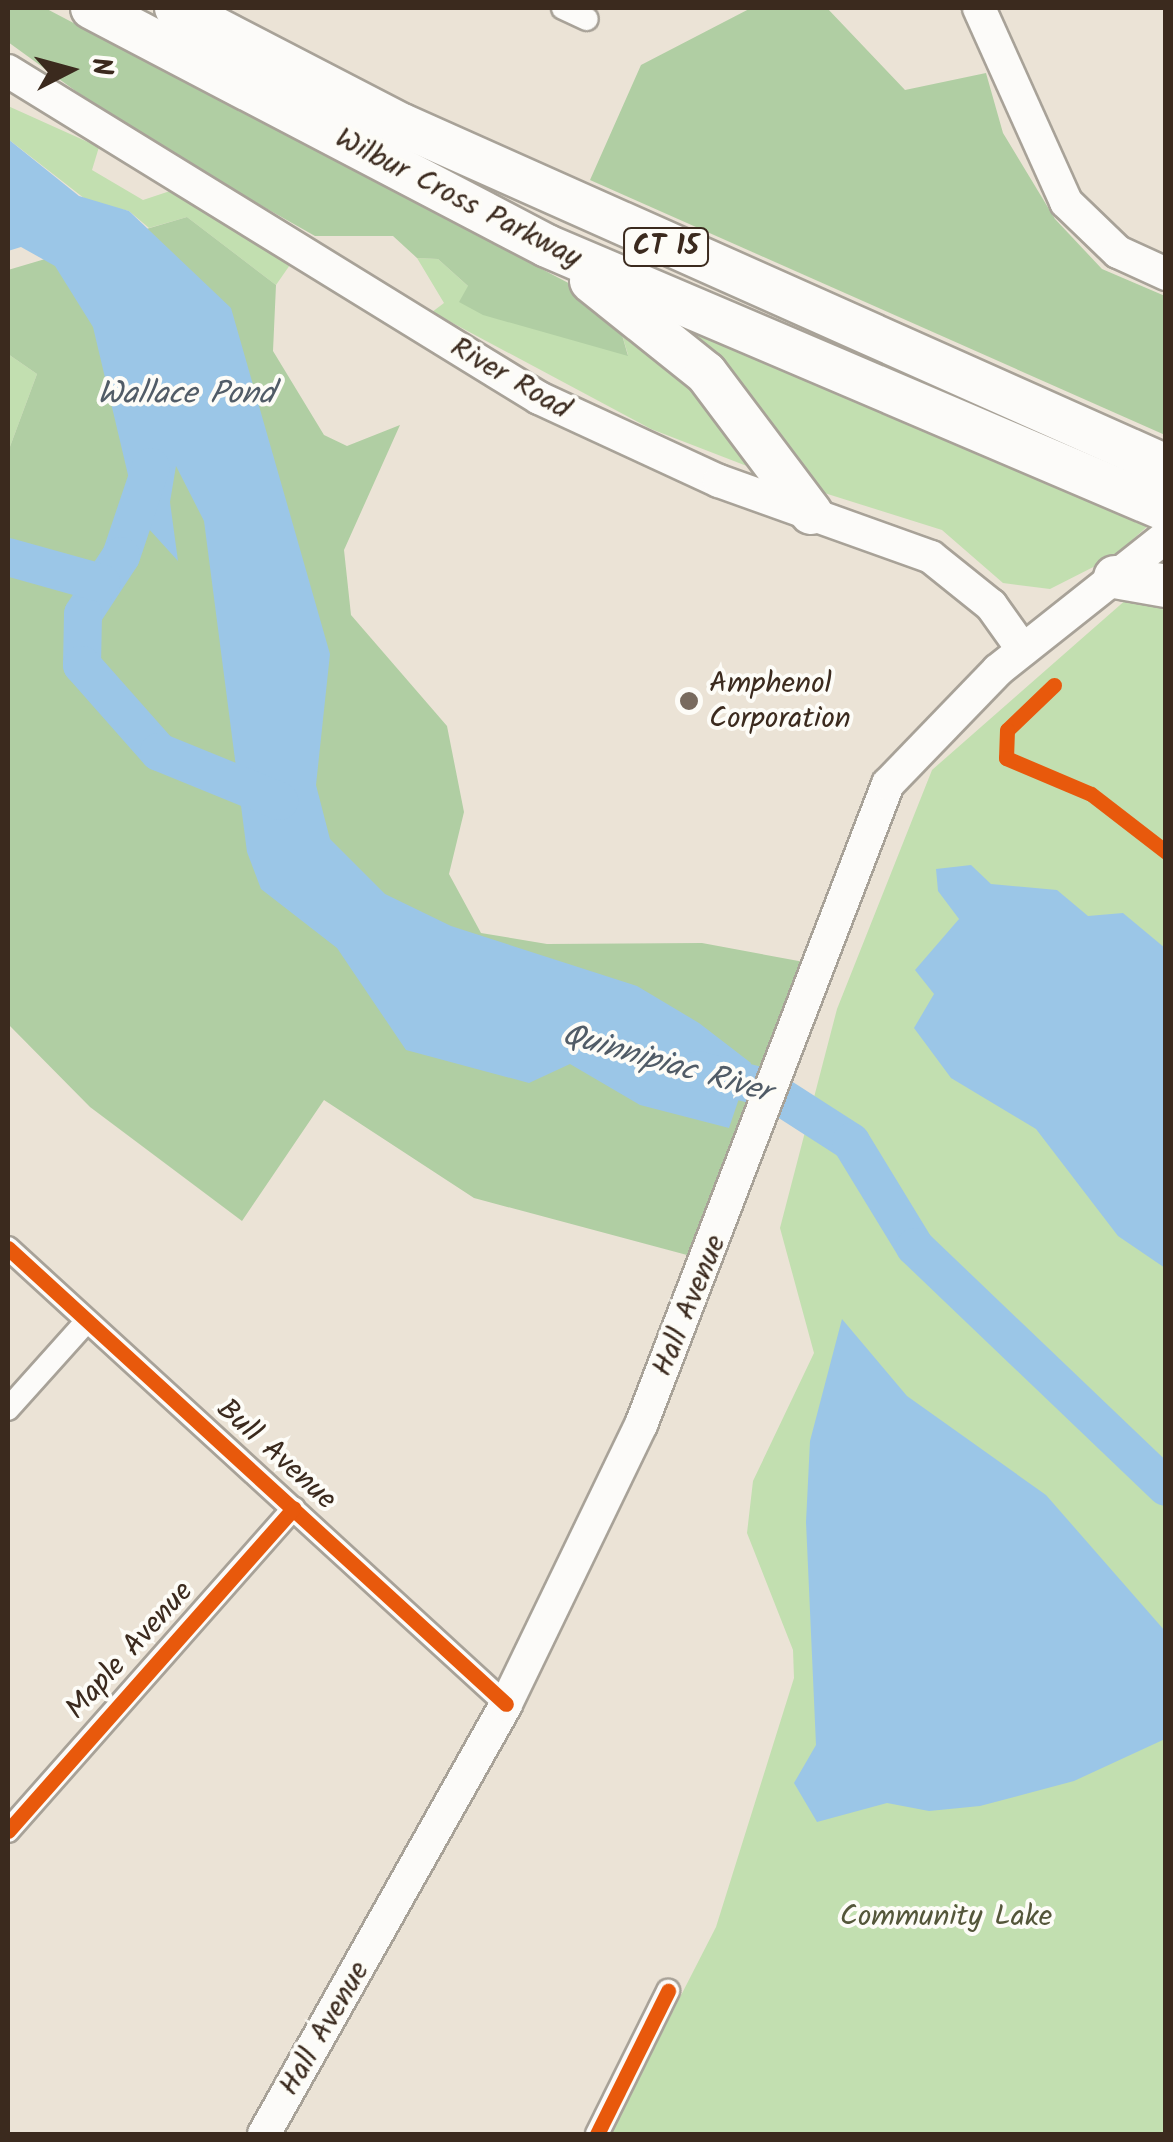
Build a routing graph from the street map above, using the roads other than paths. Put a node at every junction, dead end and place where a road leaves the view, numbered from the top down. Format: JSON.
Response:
{"nodes":[{"id":1,"x":92,"y":8,"type":"edge"},
{"id":2,"x":176,"y":8,"type":"edge"},
{"id":3,"x":563,"y":8,"type":"edge"},
{"id":4,"x":979,"y":8,"type":"edge"},
{"id":5,"x":588,"y":19,"type":"dead end"},
{"id":6,"x":8,"y":71,"type":"edge"},
{"id":7,"x":548,"y":246,"type":"junction"},
{"id":8,"x":1166,"y":274,"type":"edge"},
{"id":9,"x":1166,"y":466,"type":"edge"},
{"id":10,"x":1166,"y":510,"type":"edge"},
{"id":11,"x":811,"y":513,"type":"junction"},
{"id":12,"x":1166,"y":537,"type":"edge"},
{"id":13,"x":1115,"y":576,"type":"junction"},
{"id":14,"x":1166,"y":586,"type":"edge"},
{"id":15,"x":1023,"y":650,"type":"junction"},
{"id":16,"x":8,"y":1248,"type":"edge"},
{"id":17,"x":87,"y":1321,"type":"junction"},
{"id":18,"x":8,"y":1409,"type":"edge"},
{"id":19,"x":294,"y":1508,"type":"junction"},
{"id":20,"x":506,"y":1704,"type":"junction"},
{"id":21,"x":8,"y":1831,"type":"edge"},
{"id":22,"x":668,"y":1992,"type":"dead end"},
{"id":23,"x":264,"y":2134,"type":"edge"},
{"id":24,"x":597,"y":2134,"type":"edge"}],
"edges":[{"from":1,"to":7,"type":"highway","name":"Wilbur Cross Parkway","number":"CT 15"},
{"from":2,"to":9,"type":"highway","name":"Wilbur Cross Parkway","number":"CT 15"},
{"from":3,"to":5,"type":"street"},
{"from":4,"to":8,"type":"main road"},
{"from":6,"to":11,"type":"main road","name":"River Road"},
{"from":7,"to":10,"type":"highway","name":"Wilbur Cross Parkway","number":"CT 15"},
{"from":7,"to":11,"type":"highway"},
{"from":11,"to":15,"type":"main road","name":"River Road"},
{"from":12,"to":13,"type":"main road","name":"Hall Avenue"},
{"from":13,"to":14,"type":"highway"},
{"from":13,"to":15,"type":"main road","name":"Hall Avenue"},
{"from":15,"to":20,"type":"main road","name":"Hall Avenue"},
{"from":16,"to":17,"type":"street","name":"Bull Avenue"},
{"from":17,"to":18,"type":"street"},
{"from":17,"to":19,"type":"street","name":"Bull Avenue"},
{"from":19,"to":20,"type":"street","name":"Bull Avenue"},
{"from":19,"to":21,"type":"street","name":"Maple Avenue"},
{"from":20,"to":23,"type":"main road","name":"Hall Avenue"},
{"from":22,"to":24,"type":"street"}]}
